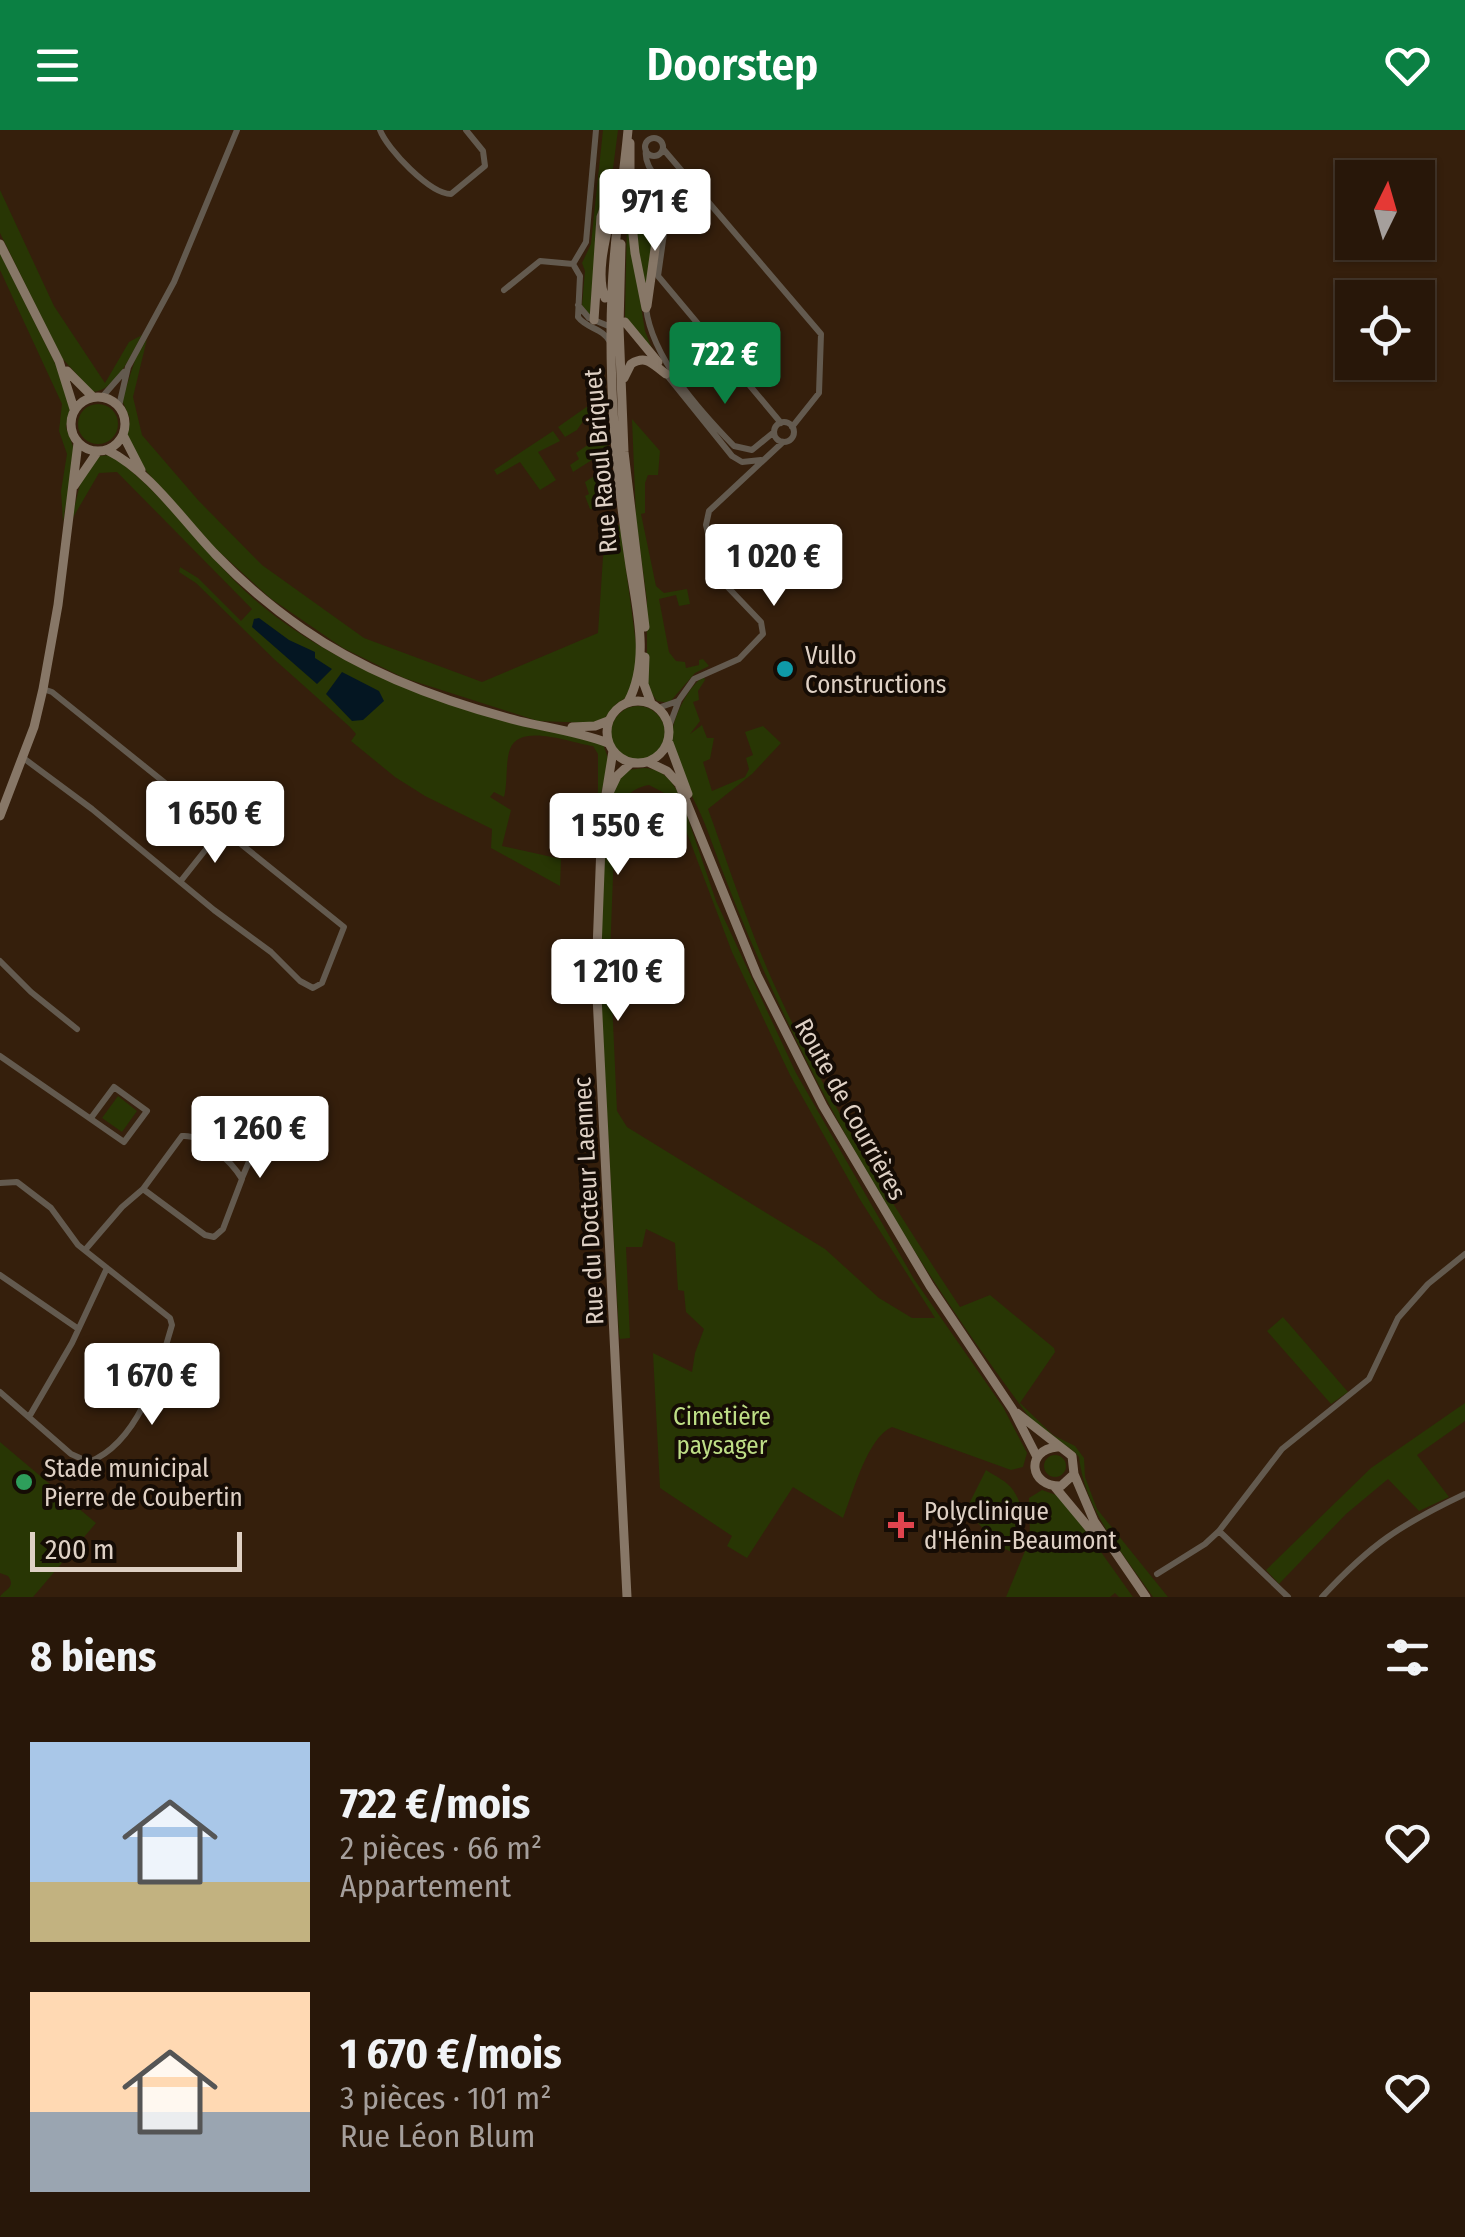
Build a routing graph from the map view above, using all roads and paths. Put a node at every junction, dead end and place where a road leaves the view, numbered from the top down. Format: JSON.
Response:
{"nodes":[{"id":1,"x":237,"y":130,"type":"edge"},
{"id":2,"x":380,"y":130,"type":"edge"},
{"id":3,"x":466,"y":130,"type":"edge"},
{"id":4,"x":596,"y":130,"type":"edge"},
{"id":5,"x":628,"y":130,"type":"edge"},
{"id":6,"x":646,"y":150,"type":"junction"},
{"id":7,"x":664,"y":150,"type":"junction"},
{"id":8,"x":636,"y":181,"type":"dead end"},
{"id":9,"x":610,"y":192,"type":"dead end"},
{"id":10,"x":0,"y":244,"type":"edge"},
{"id":11,"x":573,"y":264,"type":"junction"},
{"id":12,"x":504,"y":290,"type":"dead end"},
{"id":13,"x":605,"y":298,"type":"dead end"},
{"id":14,"x":646,"y":308,"type":"junction"},
{"id":15,"x":607,"y":326,"type":"junction"},
{"id":16,"x":59,"y":361,"type":"junction"},
{"id":17,"x":128,"y":367,"type":"junction"},
{"id":18,"x":666,"y":374,"type":"junction"},
{"id":19,"x":622,"y":392,"type":"junction"},
{"id":20,"x":97,"y":397,"type":"junction"},
{"id":21,"x":119,"y":406,"type":"junction"},
{"id":22,"x":74,"y":409,"type":"junction"},
{"id":23,"x":781,"y":423,"type":"junction"},
{"id":24,"x":792,"y":427,"type":"junction"},
{"id":25,"x":774,"y":432,"type":"junction"},
{"id":26,"x":123,"y":434,"type":"junction"},
{"id":27,"x":783,"y":442,"type":"junction"},
{"id":28,"x":78,"y":443,"type":"junction"},
{"id":29,"x":102,"y":450,"type":"junction"},
{"id":30,"x":762,"y":460,"type":"junction"},
{"id":31,"x":144,"y":477,"type":"junction"},
{"id":32,"x":73,"y":488,"type":"junction"},
{"id":33,"x":43,"y":689,"type":"junction"},
{"id":34,"x":679,"y":700,"type":"junction"},
{"id":35,"x":628,"y":702,"type":"junction"},
{"id":36,"x":654,"y":706,"type":"junction"},
{"id":37,"x":608,"y":721,"type":"junction"},
{"id":38,"x":669,"y":726,"type":"junction"},
{"id":39,"x":560,"y":728,"type":"junction"},
{"id":40,"x":668,"y":740,"type":"junction"},
{"id":41,"x":611,"y":747,"type":"junction"},
{"id":42,"x":22,"y":757,"type":"junction"},
{"id":43,"x":631,"y":762,"type":"junction"},
{"id":44,"x":648,"y":762,"type":"junction"},
{"id":45,"x":603,"y":804,"type":"junction"},
{"id":46,"x":692,"y":808,"type":"junction"},
{"id":47,"x":0,"y":816,"type":"edge"},
{"id":48,"x":222,"y":829,"type":"junction"},
{"id":49,"x":180,"y":882,"type":"junction"},
{"id":50,"x":0,"y":961,"type":"edge"},
{"id":51,"x":77,"y":1029,"type":"dead end"},
{"id":52,"x":0,"y":1056,"type":"edge"},
{"id":53,"x":90,"y":1118,"type":"junction"},
{"id":54,"x":254,"y":1150,"type":"dead end"},
{"id":55,"x":242,"y":1179,"type":"junction"},
{"id":56,"x":0,"y":1183,"type":"edge"},
{"id":57,"x":144,"y":1188,"type":"junction"},
{"id":58,"x":86,"y":1250,"type":"junction"},
{"id":59,"x":1465,"y":1254,"type":"edge"},
{"id":60,"x":107,"y":1268,"type":"junction"},
{"id":61,"x":0,"y":1275,"type":"edge"},
{"id":62,"x":77,"y":1328,"type":"junction"},
{"id":63,"x":0,"y":1392,"type":"edge"},
{"id":64,"x":1013,"y":1410,"type":"junction"},
{"id":65,"x":29,"y":1418,"type":"junction"},
{"id":66,"x":1057,"y":1447,"type":"junction"},
{"id":67,"x":1037,"y":1457,"type":"junction"},
{"id":68,"x":1074,"y":1474,"type":"junction"},
{"id":69,"x":1055,"y":1487,"type":"junction"},
{"id":70,"x":1465,"y":1494,"type":"edge"},
{"id":71,"x":1219,"y":1530,"type":"junction"},
{"id":72,"x":1157,"y":1574,"type":"dead end"},
{"id":73,"x":627,"y":1597,"type":"edge"},
{"id":74,"x":1142,"y":1597,"type":"edge"},
{"id":75,"x":1288,"y":1597,"type":"edge"},
{"id":76,"x":1322,"y":1597,"type":"edge"}],
"edges":[{"from":1,"to":17,"type":"street"},
{"from":2,"to":3,"type":"street"},
{"from":4,"to":11,"type":"street"},
{"from":5,"to":13,"type":"street"},
{"from":5,"to":14,"type":"street"},
{"from":5,"to":15,"type":"street","name":"Rue Raoul Briquet"},
{"from":6,"to":7,"type":"street"},
{"from":6,"to":7,"type":"street"},
{"from":6,"to":23,"type":"street"},
{"from":7,"to":24,"type":"street"},
{"from":8,"to":14,"type":"street"},
{"from":9,"to":15,"type":"street"},
{"from":10,"to":16,"type":"street"},
{"from":11,"to":12,"type":"street"},
{"from":11,"to":15,"type":"street"},
{"from":14,"to":25,"type":"street"},
{"from":15,"to":18,"type":"street"},
{"from":15,"to":19,"type":"street","name":"Rue Raoul Briquet"},
{"from":15,"to":35,"type":"street","name":"Rue Raoul Briquet"},
{"from":16,"to":20,"type":"street"},
{"from":16,"to":22,"type":"street"},
{"from":17,"to":20,"type":"street"},
{"from":17,"to":21,"type":"street"},
{"from":18,"to":19,"type":"street"},
{"from":18,"to":30,"type":"street"},
{"from":19,"to":36,"type":"street","name":"Rue Raoul Briquet"},
{"from":20,"to":21,"type":"street"},
{"from":20,"to":22,"type":"street"},
{"from":21,"to":26,"type":"street"},
{"from":22,"to":28,"type":"street"},
{"from":23,"to":24,"type":"street"},
{"from":23,"to":25,"type":"street"},
{"from":24,"to":27,"type":"street"},
{"from":25,"to":27,"type":"street"},
{"from":26,"to":29,"type":"street"},
{"from":26,"to":31,"type":"street"},
{"from":27,"to":30,"type":"street"},
{"from":28,"to":29,"type":"street"},
{"from":28,"to":32,"type":"street"},
{"from":29,"to":31,"type":"street"},
{"from":29,"to":32,"type":"street"},
{"from":30,"to":34,"type":"street"},
{"from":31,"to":39,"type":"street"},
{"from":32,"to":33,"type":"street"},
{"from":33,"to":42,"type":"street"},
{"from":33,"to":48,"type":"street"},
{"from":34,"to":36,"type":"street"},
{"from":34,"to":38,"type":"street"},
{"from":35,"to":36,"type":"street"},
{"from":35,"to":37,"type":"street"},
{"from":36,"to":38,"type":"street"},
{"from":37,"to":39,"type":"street"},
{"from":37,"to":41,"type":"street"},
{"from":38,"to":40,"type":"street"},
{"from":39,"to":41,"type":"street"},
{"from":40,"to":44,"type":"street"},
{"from":40,"to":46,"type":"street","name":"Route de Courrières"},
{"from":41,"to":43,"type":"street"},
{"from":41,"to":45,"type":"street","name":"Rue du Docteur Laennec"},
{"from":42,"to":47,"type":"street"},
{"from":42,"to":49,"type":"street"},
{"from":43,"to":44,"type":"street"},
{"from":43,"to":45,"type":"street"},
{"from":44,"to":46,"type":"street","name":"Route de Courrières"},
{"from":45,"to":73,"type":"street","name":"Rue du Docteur Laennec"},
{"from":46,"to":64,"type":"street","name":"Route de Courrières"},
{"from":48,"to":49,"type":"street"},
{"from":48,"to":49,"type":"street"},
{"from":50,"to":51,"type":"street"},
{"from":52,"to":53,"type":"street"},
{"from":53,"to":53,"type":"street"},
{"from":54,"to":55,"type":"street"},
{"from":55,"to":57,"type":"street"},
{"from":55,"to":57,"type":"street"},
{"from":56,"to":58,"type":"street"},
{"from":57,"to":58,"type":"street"},
{"from":58,"to":60,"type":"street"},
{"from":59,"to":71,"type":"street"},
{"from":60,"to":62,"type":"street"},
{"from":60,"to":65,"type":"street"},
{"from":61,"to":62,"type":"street"},
{"from":62,"to":65,"type":"street"},
{"from":63,"to":65,"type":"street"},
{"from":64,"to":66,"type":"street","name":"Route de Courrières"},
{"from":64,"to":67,"type":"street","name":"Route de Courrières"},
{"from":66,"to":67,"type":"street"},
{"from":66,"to":68,"type":"street"},
{"from":67,"to":69,"type":"street"},
{"from":68,"to":69,"type":"street"},
{"from":68,"to":74,"type":"street"},
{"from":69,"to":74,"type":"street"},
{"from":70,"to":76,"type":"street"},
{"from":71,"to":72,"type":"street"},
{"from":71,"to":75,"type":"street"}]}
